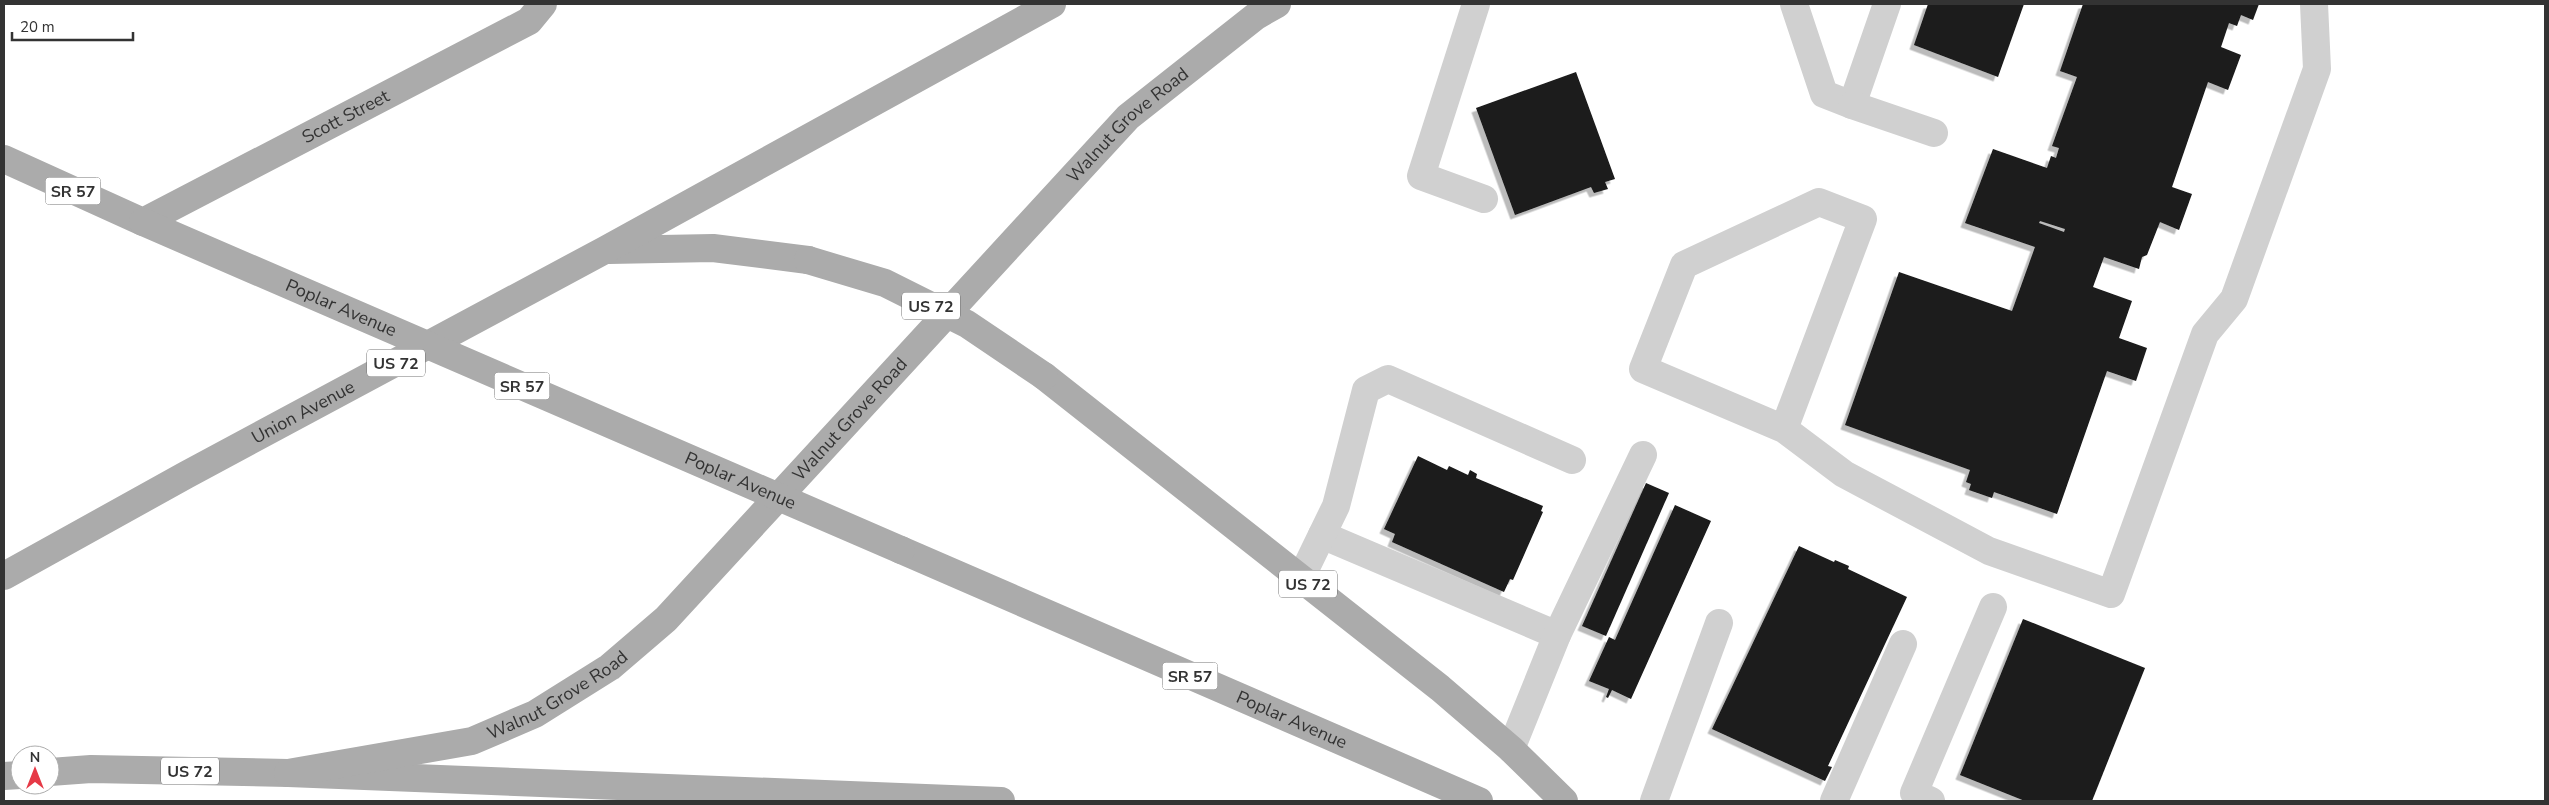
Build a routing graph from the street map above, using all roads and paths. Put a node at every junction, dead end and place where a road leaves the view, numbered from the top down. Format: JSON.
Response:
{"nodes":[{"id":1,"x":543,"y":4,"type":"edge"},
{"id":2,"x":1052,"y":4,"type":"edge"},
{"id":3,"x":1277,"y":4,"type":"edge"},
{"id":4,"x":1476,"y":4,"type":"edge"},
{"id":5,"x":1794,"y":4,"type":"edge"},
{"id":6,"x":1887,"y":4,"type":"edge"},
{"id":7,"x":2314,"y":4,"type":"edge"},
{"id":8,"x":1852,"y":105,"type":"junction"},
{"id":9,"x":1934,"y":133,"type":"dead end"},
{"id":10,"x":4,"y":159,"type":"edge"},
{"id":11,"x":1484,"y":199,"type":"dead end"},
{"id":12,"x":143,"y":222,"type":"junction"},
{"id":13,"x":605,"y":250,"type":"junction"},
{"id":14,"x":1784,"y":429,"type":"junction"},
{"id":15,"x":1643,"y":455,"type":"dead end"},
{"id":16,"x":1572,"y":460,"type":"dead end"},
{"id":17,"x":1322,"y":535,"type":"junction"},
{"id":18,"x":4,"y":576,"type":"edge"},
{"id":19,"x":1300,"y":578,"type":"junction"},
{"id":20,"x":1993,"y":607,"type":"dead end"},
{"id":21,"x":1719,"y":623,"type":"dead end"},
{"id":22,"x":1557,"y":636,"type":"junction"},
{"id":23,"x":1903,"y":644,"type":"dead end"},
{"id":24,"x":1511,"y":749,"type":"junction"},
{"id":25,"x":60,"y":771,"type":"edge"},
{"id":26,"x":288,"y":773,"type":"junction"},
{"id":27,"x":1002,"y":801,"type":"edge"},
{"id":28,"x":1479,"y":801,"type":"edge"},
{"id":29,"x":1564,"y":801,"type":"edge"},
{"id":30,"x":1654,"y":801,"type":"edge"},
{"id":31,"x":1834,"y":801,"type":"edge"},
{"id":32,"x":1931,"y":801,"type":"edge"}],
"edges":[{"from":1,"to":12,"type":"main road","name":"Scott Street"},
{"from":2,"to":13,"type":"main road"},
{"from":3,"to":26,"type":"main road","name":"Walnut Grove Road"},
{"from":4,"to":11,"type":"lane"},
{"from":5,"to":8,"type":"lane"},
{"from":6,"to":8,"type":"lane"},
{"from":7,"to":14,"type":"lane"},
{"from":8,"to":9,"type":"lane"},
{"from":10,"to":12,"type":"main road","name":"Poplar Avenue","number":"SR 57"},
{"from":12,"to":28,"type":"main road","name":"Poplar Avenue","number":"SR 57","bridge":true},
{"from":13,"to":18,"type":"main road","name":"Union Avenue","number":"US 72"},
{"from":13,"to":19,"type":"main road","number":"US 72","bridge":true},
{"from":14,"to":14,"type":"lane"},
{"from":15,"to":22,"type":"lane"},
{"from":16,"to":17,"type":"lane"},
{"from":17,"to":19,"type":"lane"},
{"from":17,"to":22,"type":"lane"},
{"from":19,"to":24,"type":"main road","number":"US 72"},
{"from":20,"to":32,"type":"lane"},
{"from":21,"to":30,"type":"lane"},
{"from":22,"to":24,"type":"lane"},
{"from":23,"to":31,"type":"lane"},
{"from":24,"to":29,"type":"main road","number":"US 72"},
{"from":25,"to":26,"type":"main road","number":"US 72"},
{"from":26,"to":27,"type":"main road","number":"US 72"}]}
